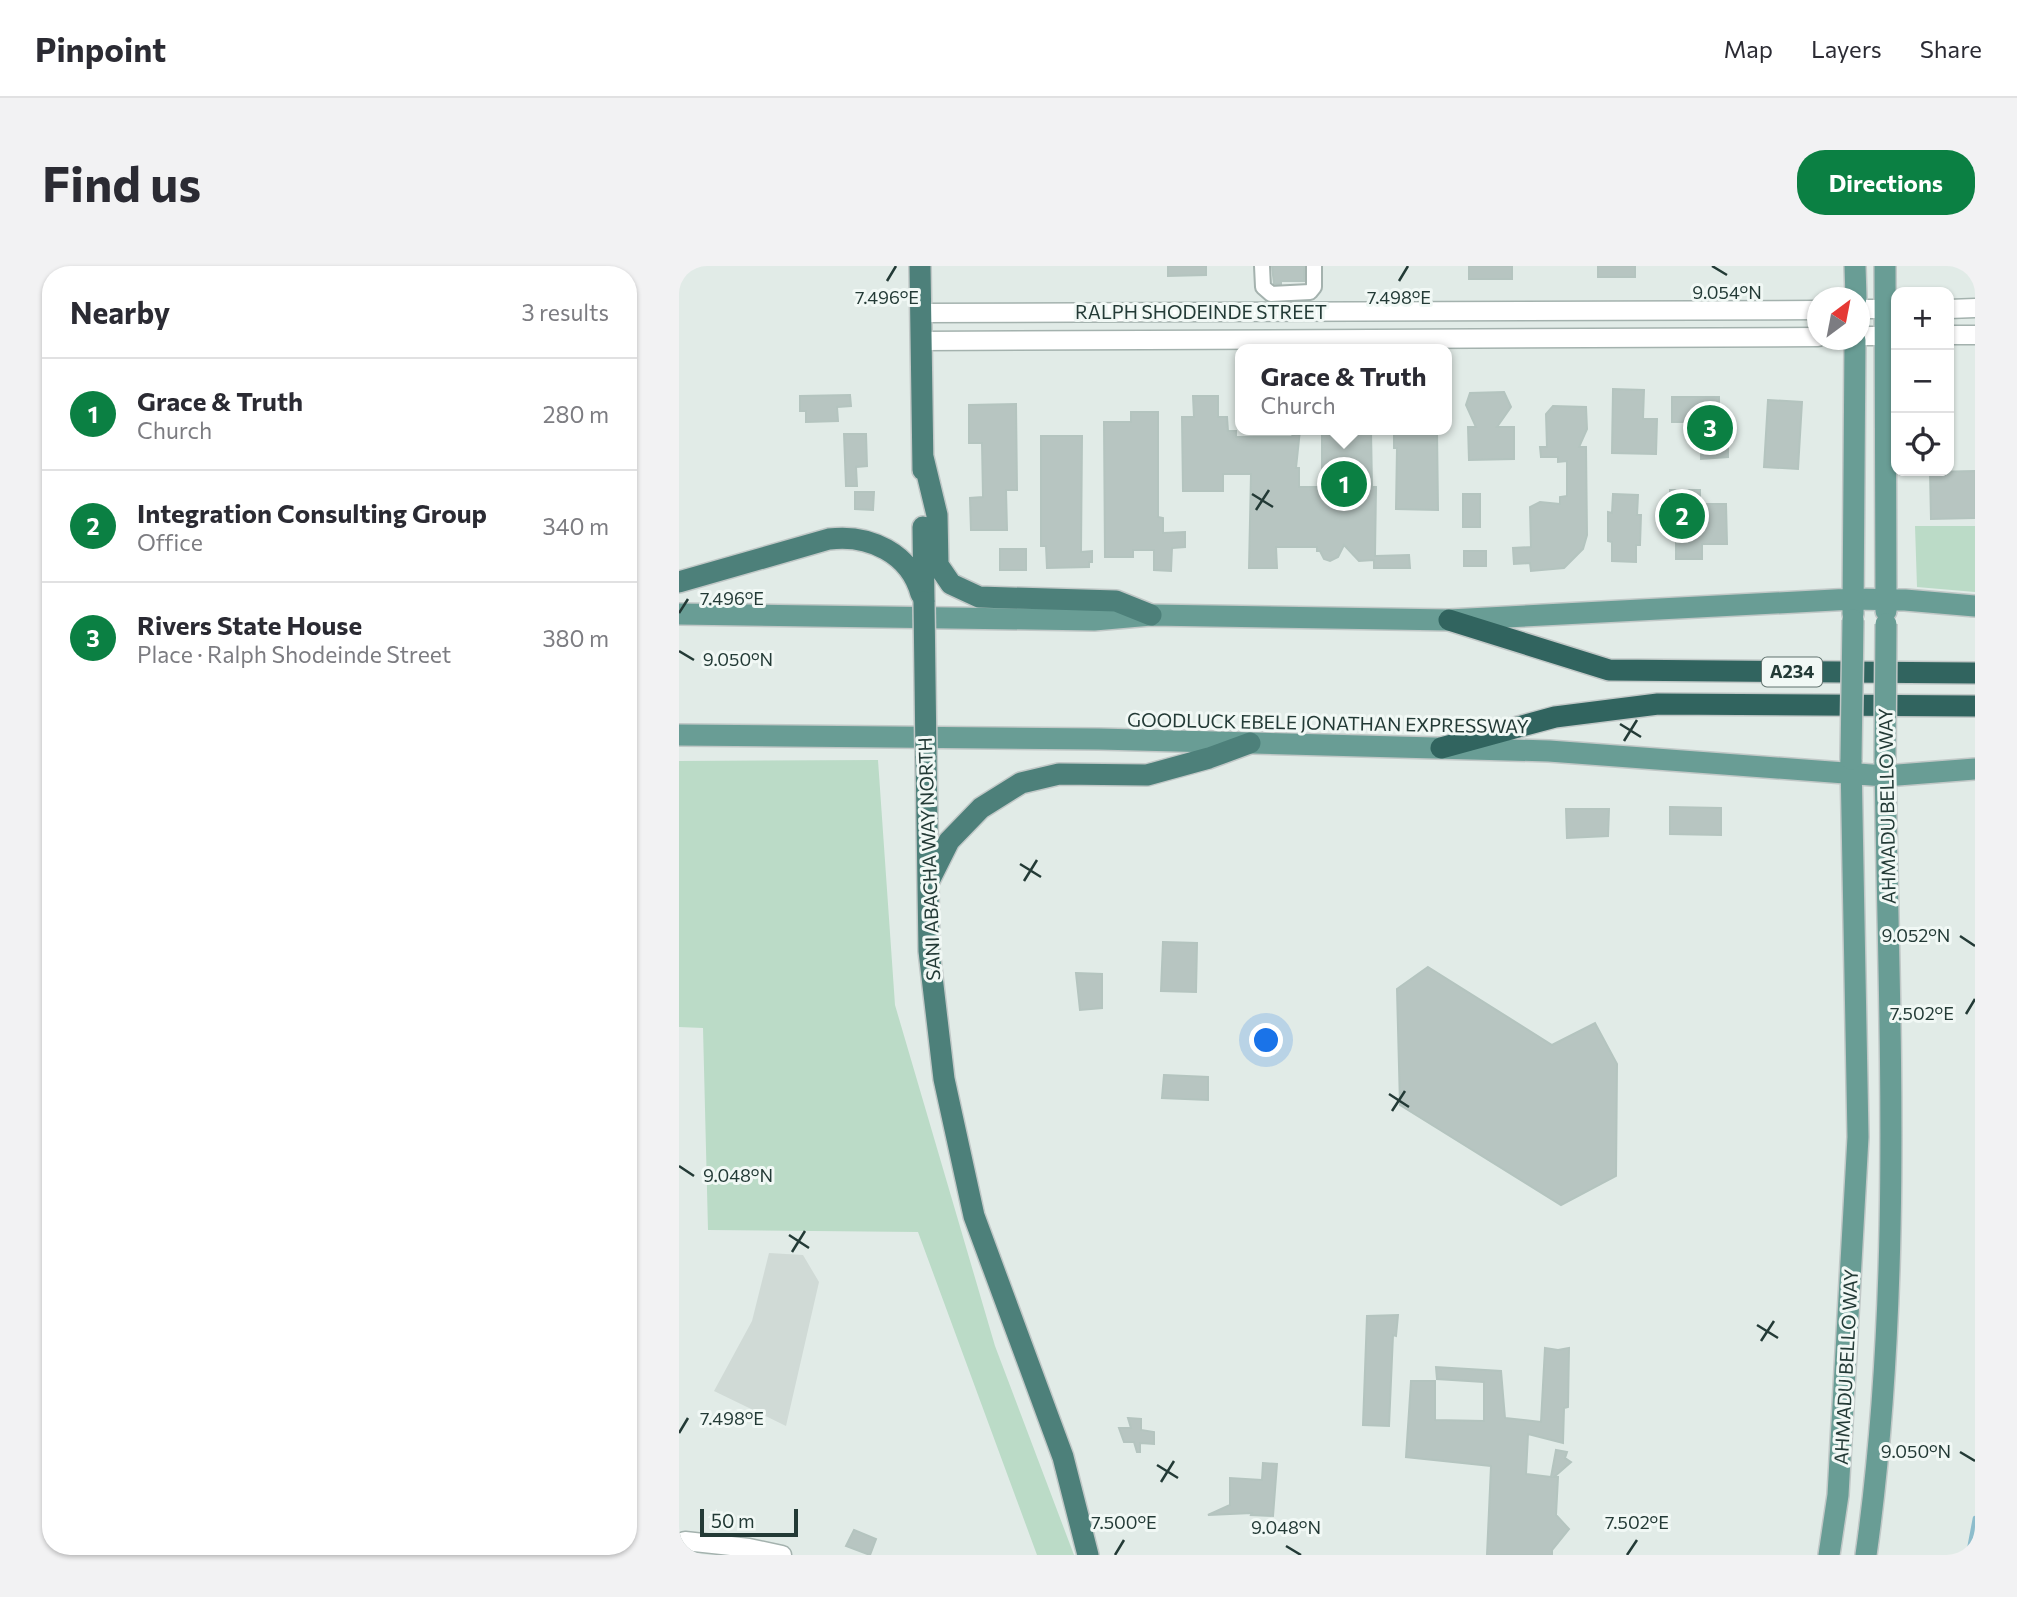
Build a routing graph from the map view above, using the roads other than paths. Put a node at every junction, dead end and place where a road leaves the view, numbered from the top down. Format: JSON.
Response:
{"nodes":[{"id":1,"x":921,"y":266,"type":"edge"},
{"id":2,"x":1262,"y":266,"type":"edge"},
{"id":3,"x":1314,"y":266,"type":"edge"},
{"id":4,"x":1856,"y":266,"type":"edge"},
{"id":5,"x":1885,"y":266,"type":"edge"},
{"id":6,"x":1856,"y":287,"type":"edge"},
{"id":7,"x":1975,"y":308,"type":"edge"},
{"id":8,"x":1870,"y":309,"type":"edge"},
{"id":9,"x":1891,"y":309,"type":"edge"},
{"id":10,"x":1954,"y":309,"type":"edge"},
{"id":11,"x":1807,"y":310,"type":"edge"},
{"id":12,"x":921,"y":313,"type":"junction"},
{"id":13,"x":1891,"y":335,"type":"edge"},
{"id":14,"x":1954,"y":335,"type":"edge"},
{"id":15,"x":1975,"y":335,"type":"edge"},
{"id":16,"x":1807,"y":337,"type":"edge"},
{"id":17,"x":1870,"y":337,"type":"edge"},
{"id":18,"x":922,"y":341,"type":"junction"},
{"id":19,"x":1858,"y":350,"type":"edge"},
{"id":20,"x":923,"y":457,"type":"junction"},
{"id":21,"x":679,"y":582,"type":"edge"},
{"id":22,"x":1886,"y":599,"type":"junction"},
{"id":23,"x":924,"y":602,"type":"junction"},
{"id":24,"x":1975,"y":606,"type":"edge"},
{"id":25,"x":1853,"y":609,"type":"junction"},
{"id":26,"x":679,"y":614,"type":"edge"},
{"id":27,"x":1151,"y":615,"type":"junction"},
{"id":28,"x":1449,"y":620,"type":"junction"},
{"id":29,"x":1975,"y":673,"type":"edge"},
{"id":30,"x":1975,"y":706,"type":"edge"},
{"id":31,"x":679,"y":735,"type":"edge"},
{"id":32,"x":1250,"y":743,"type":"junction"},
{"id":33,"x":1441,"y":748,"type":"junction"},
{"id":34,"x":1851,"y":767,"type":"junction"},
{"id":35,"x":1885,"y":768,"type":"junction"},
{"id":36,"x":1975,"y":769,"type":"edge"},
{"id":37,"x":927,"y":885,"type":"junction"},
{"id":38,"x":679,"y":1543,"type":"edge"},
{"id":39,"x":782,"y":1555,"type":"edge"},
{"id":40,"x":1089,"y":1555,"type":"edge"},
{"id":41,"x":1829,"y":1555,"type":"edge"},
{"id":42,"x":1866,"y":1555,"type":"edge"}],
"edges":[{"from":1,"to":12,"type":"highway","name":"SANI ABACHA WAY NORTH"},
{"from":2,"to":3,"type":"street"},
{"from":4,"to":6,"type":"main road"},
{"from":5,"to":9,"type":"main road","name":"AHMADU BELLO WAY"},
{"from":7,"to":10,"type":"street"},
{"from":8,"to":9,"type":"street"},
{"from":11,"to":12,"type":"street","name":"RALPH SHODEINDE STREET"},
{"from":12,"to":18,"type":"highway","name":"SANI ABACHA WAY NORTH"},
{"from":13,"to":17,"type":"street"},
{"from":13,"to":22,"type":"main road","name":"AHMADU BELLO WAY"},
{"from":14,"to":15,"type":"street"},
{"from":16,"to":18,"type":"street","name":"RALPH SHODEINDE STREET"},
{"from":18,"to":20,"type":"highway","name":"SANI ABACHA WAY NORTH"},
{"from":19,"to":25,"type":"main road","name":"AHMADU BELLO WAY"},
{"from":20,"to":23,"type":"highway","name":"SANI ABACHA WAY NORTH"},
{"from":20,"to":27,"type":"highway"},
{"from":21,"to":23,"type":"highway"},
{"from":22,"to":24,"type":"main road"},
{"from":22,"to":25,"type":"main road"},
{"from":22,"to":35,"type":"main road","name":"AHMADU BELLO WAY","bridge":true},
{"from":23,"to":37,"type":"highway","name":"SANI ABACHA WAY NORTH","bridge":true},
{"from":25,"to":28,"type":"main road"},
{"from":25,"to":34,"type":"main road","name":"AHMADU BELLO WAY","bridge":true},
{"from":26,"to":27,"type":"main road"},
{"from":27,"to":28,"type":"main road"},
{"from":28,"to":29,"type":"highway","number":"A234"},
{"from":30,"to":33,"type":"highway","number":"A234"},
{"from":31,"to":32,"type":"main road","name":"GOODLUCK EBELE JONATHAN EXPRESSWAY"},
{"from":32,"to":33,"type":"main road","name":"GOODLUCK EBELE JONATHAN EXPRESSWAY"},
{"from":32,"to":37,"type":"highway"},
{"from":33,"to":34,"type":"main road","name":"GOODLUCK EBELE JONATHAN EXPRESSWAY"},
{"from":34,"to":35,"type":"main road","name":"GOODLUCK EBELE JONATHAN EXPRESSWAY"},
{"from":34,"to":41,"type":"main road","name":"AHMADU BELLO WAY"},
{"from":35,"to":36,"type":"main road","name":"GOODLUCK EBELE JONATHAN EXPRESSWAY"},
{"from":35,"to":42,"type":"main road","name":"AHMADU BELLO WAY"},
{"from":37,"to":40,"type":"highway","name":"SANI ABACHA WAY NORTH"},
{"from":38,"to":39,"type":"street"}]}
